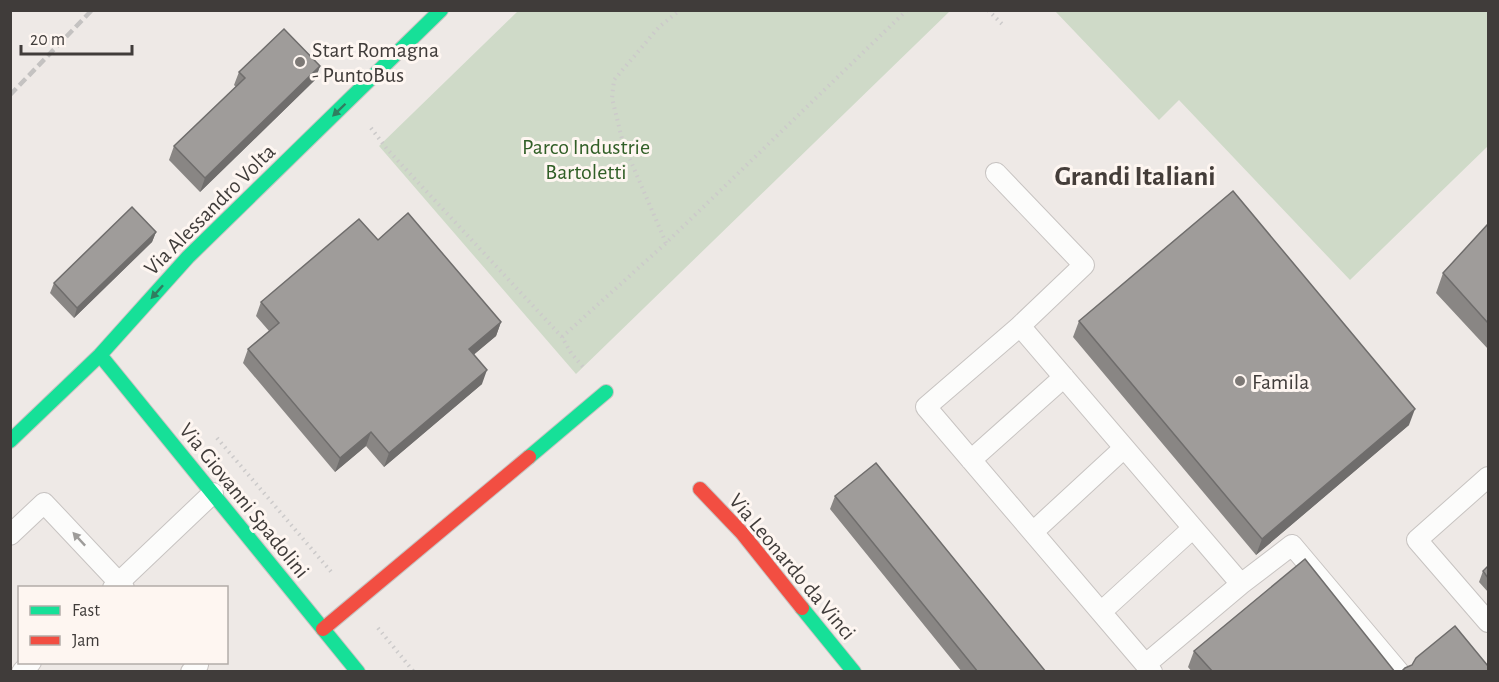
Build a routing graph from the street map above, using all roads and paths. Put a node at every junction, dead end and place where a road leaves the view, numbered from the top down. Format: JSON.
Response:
{"nodes":[{"id":1,"x":441,"y":10,"type":"edge"},
{"id":2,"x":680,"y":10,"type":"edge"},
{"id":3,"x":907,"y":10,"type":"edge"},
{"id":4,"x":988,"y":10,"type":"edge"},
{"id":5,"x":1002,"y":24,"type":"dead end"},
{"id":6,"x":349,"y":101,"type":"junction"},
{"id":7,"x":996,"y":173,"type":"dead end"},
{"id":8,"x":666,"y":243,"type":"junction"},
{"id":9,"x":1020,"y":326,"type":"junction"},
{"id":10,"x":562,"y":337,"type":"junction"},
{"id":11,"x":100,"y":355,"type":"junction"},
{"id":12,"x":1064,"y":377,"type":"junction"},
{"id":13,"x":606,"y":392,"type":"joint"},
{"id":14,"x":217,"y":438,"type":"dead end"},
{"id":15,"x":10,"y":441,"type":"edge"},
{"id":16,"x":1124,"y":448,"type":"junction"},
{"id":17,"x":971,"y":460,"type":"junction"},
{"id":18,"x":1488,"y":477,"type":"edge"},
{"id":19,"x":700,"y":489,"type":"dead end"},
{"id":20,"x":213,"y":493,"type":"junction"},
{"id":21,"x":1193,"y":528,"type":"junction"},
{"id":22,"x":1033,"y":532,"type":"junction"},
{"id":23,"x":10,"y":536,"type":"edge"},
{"id":24,"x":1241,"y":584,"type":"junction"},
{"id":25,"x":118,"y":586,"type":"edge"},
{"id":26,"x":357,"y":602,"type":"junction"},
{"id":27,"x":1101,"y":612,"type":"junction"},
{"id":28,"x":1488,"y":622,"type":"edge"},
{"id":29,"x":323,"y":629,"type":"junction"},
{"id":30,"x":1149,"y":668,"type":"edge"},
{"id":31,"x":358,"y":672,"type":"edge"},
{"id":32,"x":414,"y":672,"type":"edge"},
{"id":33,"x":854,"y":672,"type":"edge"},
{"id":34,"x":1399,"y":672,"type":"edge"}],
"edges":[{"from":1,"to":6,"type":"street","name":"Via Alessandro Volta"},
{"from":2,"to":8,"type":"path"},
{"from":3,"to":8,"type":"path"},
{"from":4,"to":5,"type":"path"},
{"from":6,"to":10,"type":"path"},
{"from":6,"to":11,"type":"street","name":"Via Alessandro Volta","one_way":true},
{"from":7,"to":9,"type":"lane"},
{"from":8,"to":10,"type":"path"},
{"from":9,"to":12,"type":"lane"},
{"from":9,"to":17,"type":"lane"},
{"from":10,"to":13,"type":"path"},
{"from":11,"to":15,"type":"street","name":"Via Alessandro Volta"},
{"from":11,"to":20,"type":"street","name":"Via Giovanni Spadolini"},
{"from":12,"to":16,"type":"lane"},
{"from":12,"to":17,"type":"lane"},
{"from":13,"to":26,"type":"street"},
{"from":14,"to":26,"type":"path"},
{"from":16,"to":21,"type":"lane"},
{"from":16,"to":22,"type":"lane"},
{"from":17,"to":22,"type":"lane"},
{"from":18,"to":28,"type":"lane"},
{"from":19,"to":33,"type":"street","name":"Via Leonardo da Vinci"},
{"from":20,"to":25,"type":"lane"},
{"from":20,"to":29,"type":"street","name":"Via Giovanni Spadolini"},
{"from":21,"to":24,"type":"lane"},
{"from":21,"to":27,"type":"lane"},
{"from":22,"to":27,"type":"lane"},
{"from":25,"to":23,"type":"lane","one_way":true},
{"from":24,"to":30,"type":"lane"},
{"from":24,"to":34,"type":"lane"},
{"from":26,"to":29,"type":"street"},
{"from":26,"to":32,"type":"path"},
{"from":27,"to":30,"type":"lane"},
{"from":29,"to":31,"type":"street","name":"Via Giovanni Spadolini"}]}
